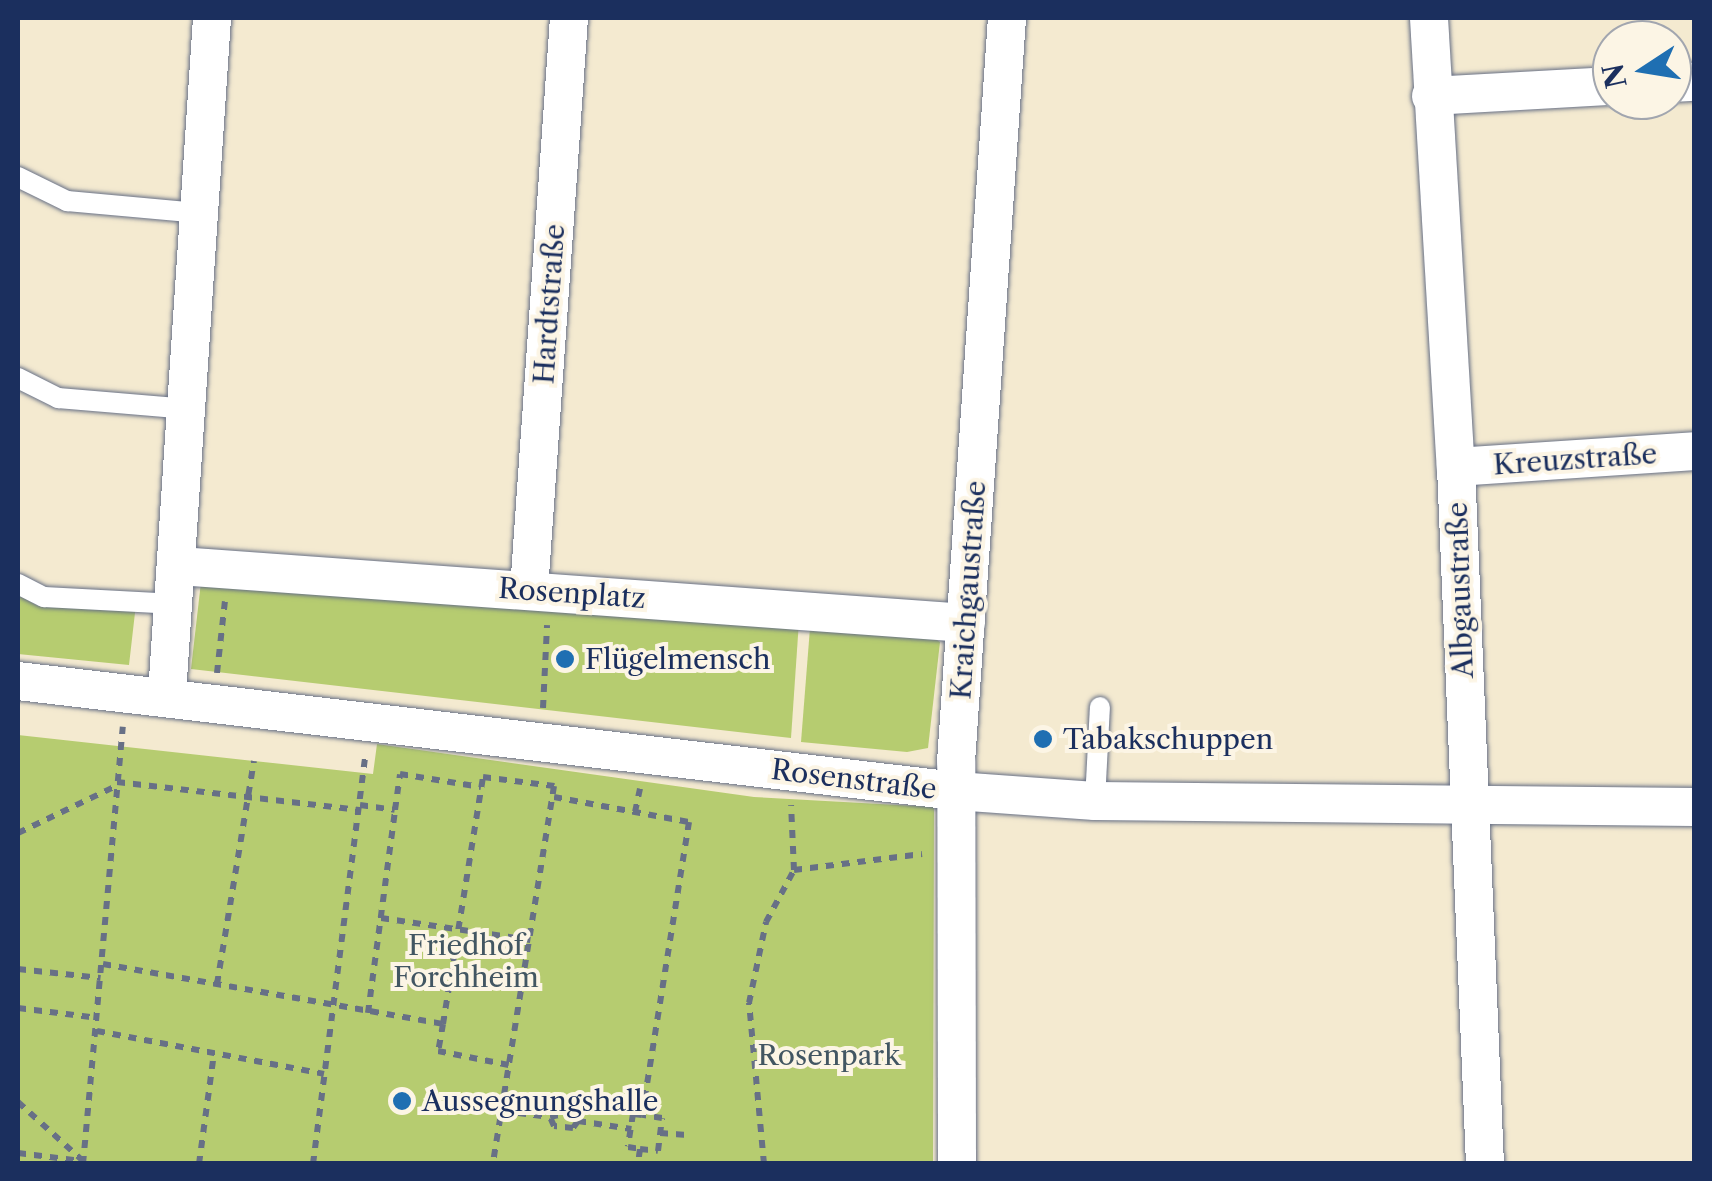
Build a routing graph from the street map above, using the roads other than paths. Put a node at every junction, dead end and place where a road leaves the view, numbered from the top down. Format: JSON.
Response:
{"nodes":[{"id":1,"x":212,"y":18,"type":"edge"},
{"id":2,"x":569,"y":18,"type":"edge"},
{"id":3,"x":1007,"y":18,"type":"edge"},
{"id":4,"x":1429,"y":18,"type":"edge"},
{"id":5,"x":1592,"y":87,"type":"edge"},
{"id":6,"x":1431,"y":96,"type":"junction"},
{"id":7,"x":18,"y":177,"type":"edge"},
{"id":8,"x":200,"y":213,"type":"junction"},
{"id":9,"x":18,"y":378,"type":"edge"},
{"id":10,"x":189,"y":409,"type":"junction"},
{"id":11,"x":1694,"y":450,"type":"edge"},
{"id":12,"x":1456,"y":466,"type":"junction"},
{"id":13,"x":179,"y":566,"type":"junction"},
{"id":14,"x":18,"y":584,"type":"edge"},
{"id":15,"x":539,"y":590,"type":"junction"},
{"id":16,"x":176,"y":604,"type":"junction"},
{"id":17,"x":966,"y":623,"type":"junction"},
{"id":18,"x":18,"y":681,"type":"edge"},
{"id":19,"x":167,"y":694,"type":"junction"},
{"id":20,"x":1100,"y":707,"type":"dead end"},
{"id":21,"x":956,"y":791,"type":"junction"},
{"id":22,"x":1094,"y":801,"type":"junction"},
{"id":23,"x":1467,"y":802,"type":"junction"},
{"id":24,"x":1694,"y":807,"type":"edge"},
{"id":25,"x":956,"y":1164,"type":"edge"},
{"id":26,"x":1485,"y":1164,"type":"edge"}],
"edges":[{"from":1,"to":8,"type":"street"},
{"from":2,"to":15,"type":"street","name":"Hardtstraße"},
{"from":3,"to":17,"type":"street","name":"Kraichgaustraße"},
{"from":4,"to":6,"type":"street","name":"Albgaustraße"},
{"from":5,"to":6,"type":"street"},
{"from":6,"to":12,"type":"street","name":"Albgaustraße"},
{"from":7,"to":8,"type":"lane"},
{"from":8,"to":10,"type":"street"},
{"from":9,"to":10,"type":"lane"},
{"from":10,"to":13,"type":"street"},
{"from":11,"to":12,"type":"street","name":"Kreuzstraße"},
{"from":12,"to":23,"type":"street","name":"Albgaustraße"},
{"from":13,"to":15,"type":"street","name":"Rosenplatz"},
{"from":13,"to":16,"type":"street"},
{"from":14,"to":16,"type":"lane"},
{"from":15,"to":17,"type":"street","name":"Rosenplatz"},
{"from":16,"to":19,"type":"street"},
{"from":17,"to":21,"type":"street","name":"Kraichgaustraße"},
{"from":18,"to":19,"type":"street","name":"Rosenstraße"},
{"from":19,"to":21,"type":"street","name":"Rosenstraße"},
{"from":20,"to":22,"type":"lane"},
{"from":21,"to":22,"type":"street","name":"Rosenstraße"},
{"from":21,"to":25,"type":"street","name":"Kraichgaustraße"},
{"from":22,"to":23,"type":"street","name":"Rosenstraße"},
{"from":23,"to":24,"type":"street","name":"Rosenstraße"},
{"from":23,"to":26,"type":"street","name":"Albgaustraße"}]}
